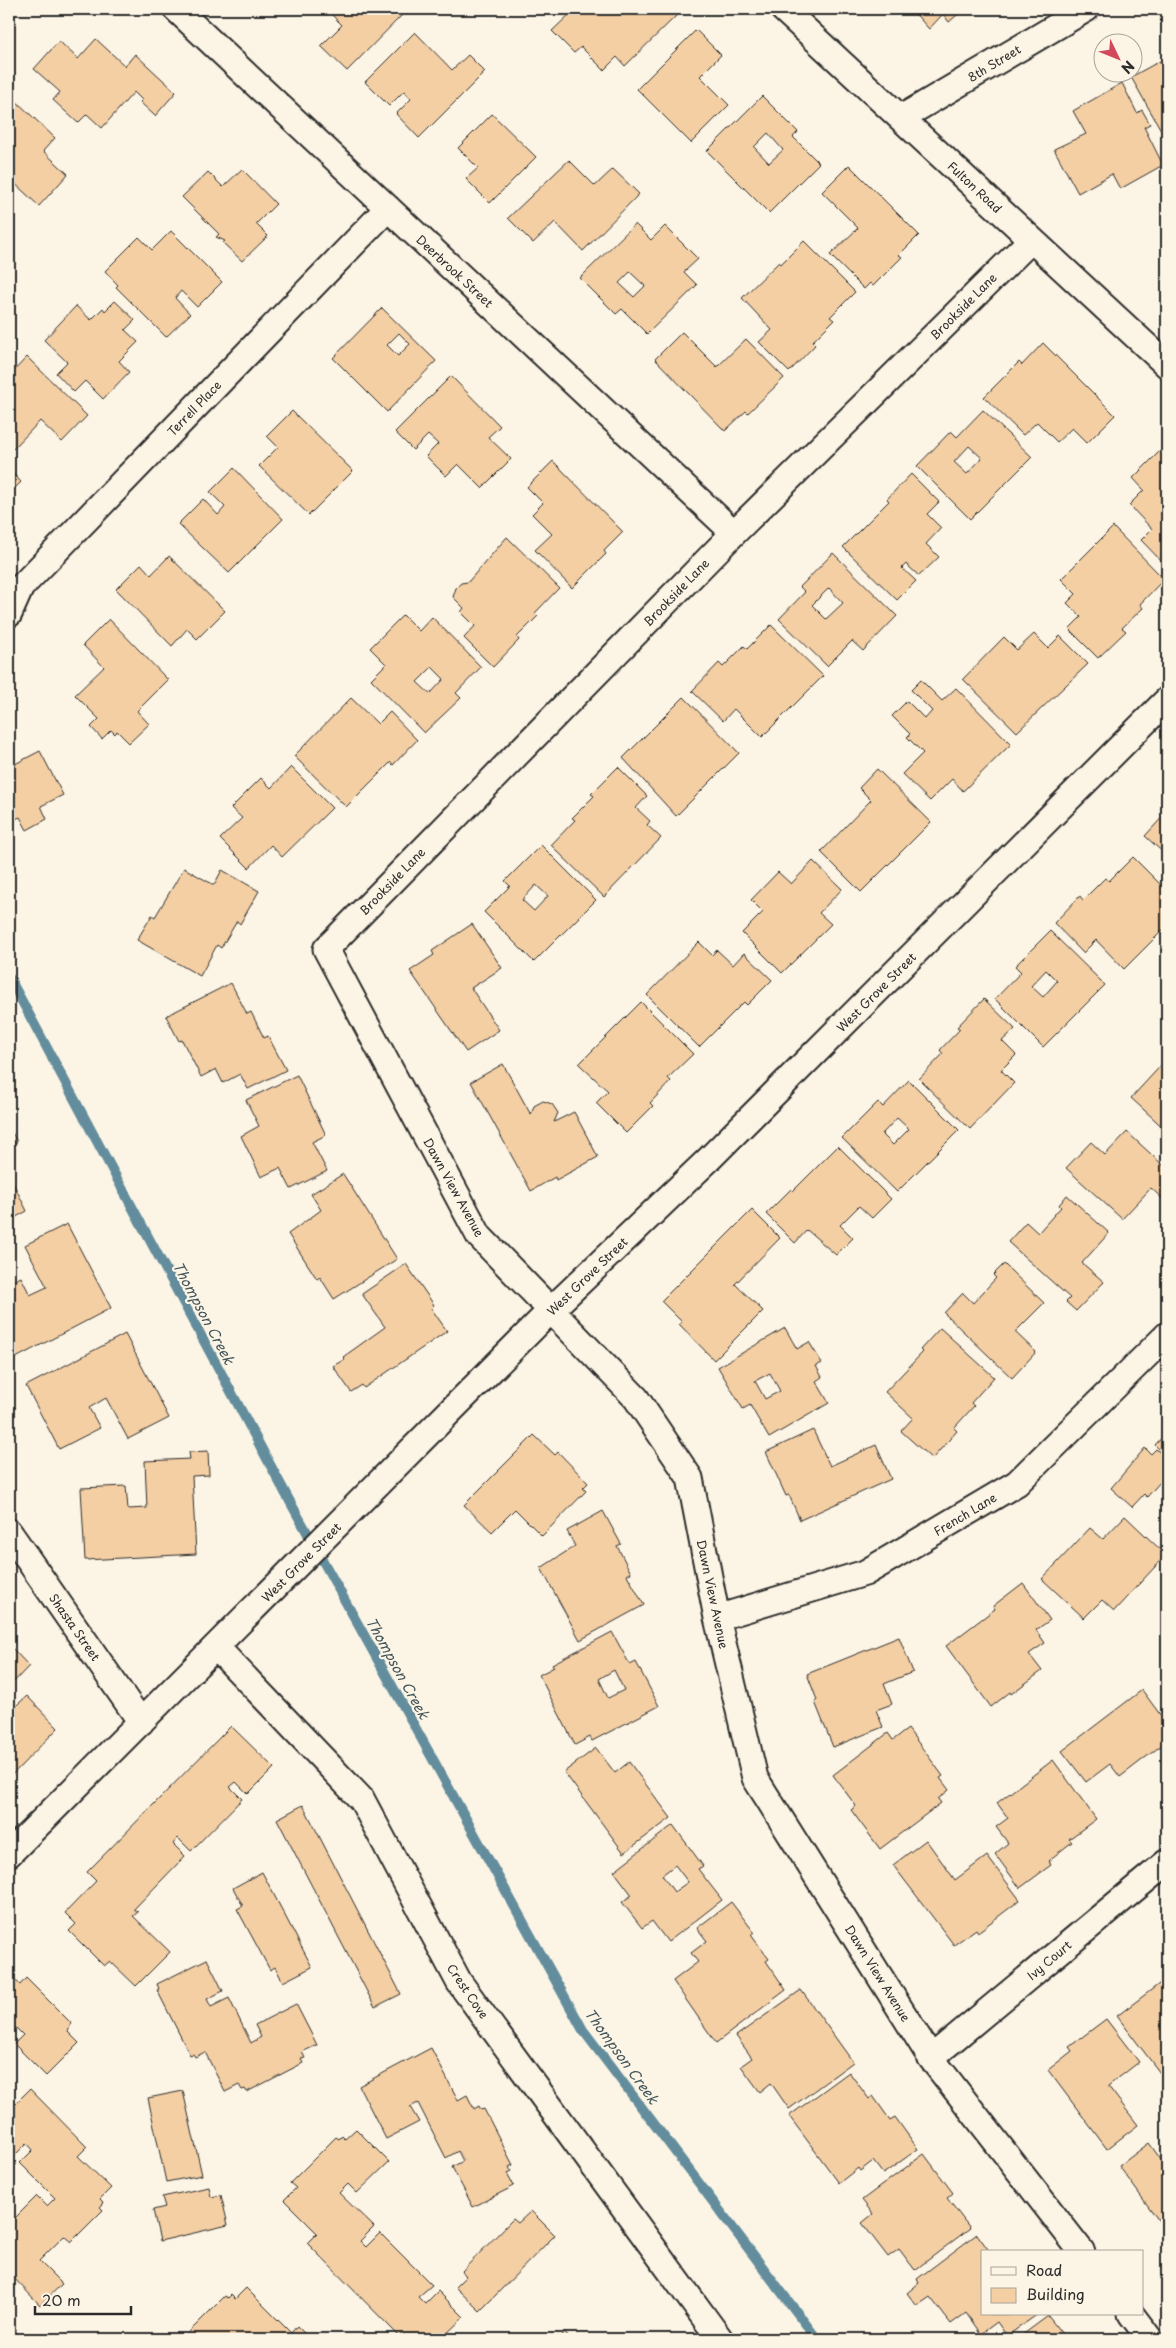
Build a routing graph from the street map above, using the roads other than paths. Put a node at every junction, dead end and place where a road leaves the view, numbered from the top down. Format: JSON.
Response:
{"nodes":[{"id":1,"x":176,"y":9,"type":"edge"},
{"id":2,"x":783,"y":9,"type":"edge"},
{"id":3,"x":1086,"y":9,"type":"edge"},
{"id":4,"x":901,"y":118,"type":"junction"},
{"id":5,"x":388,"y":208,"type":"junction"},
{"id":6,"x":1031,"y":240,"type":"junction"},
{"id":7,"x":1167,"y":365,"type":"edge"},
{"id":8,"x":734,"y":533,"type":"junction"},
{"id":9,"x":9,"y":614,"type":"edge"},
{"id":10,"x":1167,"y":700,"type":"edge"},
{"id":11,"x":326,"y":949,"type":"joint"},
{"id":12,"x":552,"y":1309,"type":"junction"},
{"id":13,"x":1167,"y":1335,"type":"edge"},
{"id":14,"x":9,"y":1532,"type":"edge"},
{"id":15,"x":717,"y":1618,"type":"junction"},
{"id":16,"x":217,"y":1648,"type":"junction"},
{"id":17,"x":141,"y":1722,"type":"junction"},
{"id":18,"x":9,"y":1854,"type":"edge"},
{"id":19,"x":1167,"y":1862,"type":"edge"},
{"id":20,"x":931,"y":2058,"type":"junction"},
{"id":21,"x":1080,"y":2250,"type":"edge"},
{"id":22,"x":1133,"y":2316,"type":"edge"},
{"id":23,"x":720,"y":2339,"type":"edge"},
{"id":24,"x":1150,"y":2339,"type":"edge"}],
"edges":[{"from":1,"to":5,"type":"street","name":"Deerbrook Street"},
{"from":2,"to":4,"type":"street","name":"Fulton Road"},
{"from":3,"to":4,"type":"street","name":"8th Street"},
{"from":4,"to":6,"type":"street","name":"Fulton Road"},
{"from":5,"to":8,"type":"street","name":"Deerbrook Street"},
{"from":5,"to":9,"type":"street","name":"Terrell Place"},
{"from":6,"to":7,"type":"street","name":"Fulton Road"},
{"from":6,"to":8,"type":"street","name":"Brookside Lane"},
{"from":8,"to":11,"type":"street","name":"Brookside Lane"},
{"from":10,"to":12,"type":"street","name":"West Grove Street"},
{"from":11,"to":12,"type":"street","name":"Dawn View Avenue"},
{"from":12,"to":15,"type":"street","name":"Dawn View Avenue"},
{"from":12,"to":16,"type":"street","name":"West Grove Street"},
{"from":13,"to":15,"type":"street","name":"French Lane"},
{"from":14,"to":17,"type":"street","name":"Shasta Street"},
{"from":15,"to":20,"type":"street","name":"Dawn View Avenue"},
{"from":16,"to":17,"type":"street","name":"West Grove Street"},
{"from":16,"to":23,"type":"street","name":"Crest Cove"},
{"from":17,"to":18,"type":"street","name":"West Grove Street"},
{"from":19,"to":20,"type":"street","name":"Ivy Court"},
{"from":20,"to":21,"type":"street","name":"Dawn View Avenue"},
{"from":22,"to":24,"type":"street"}]}
